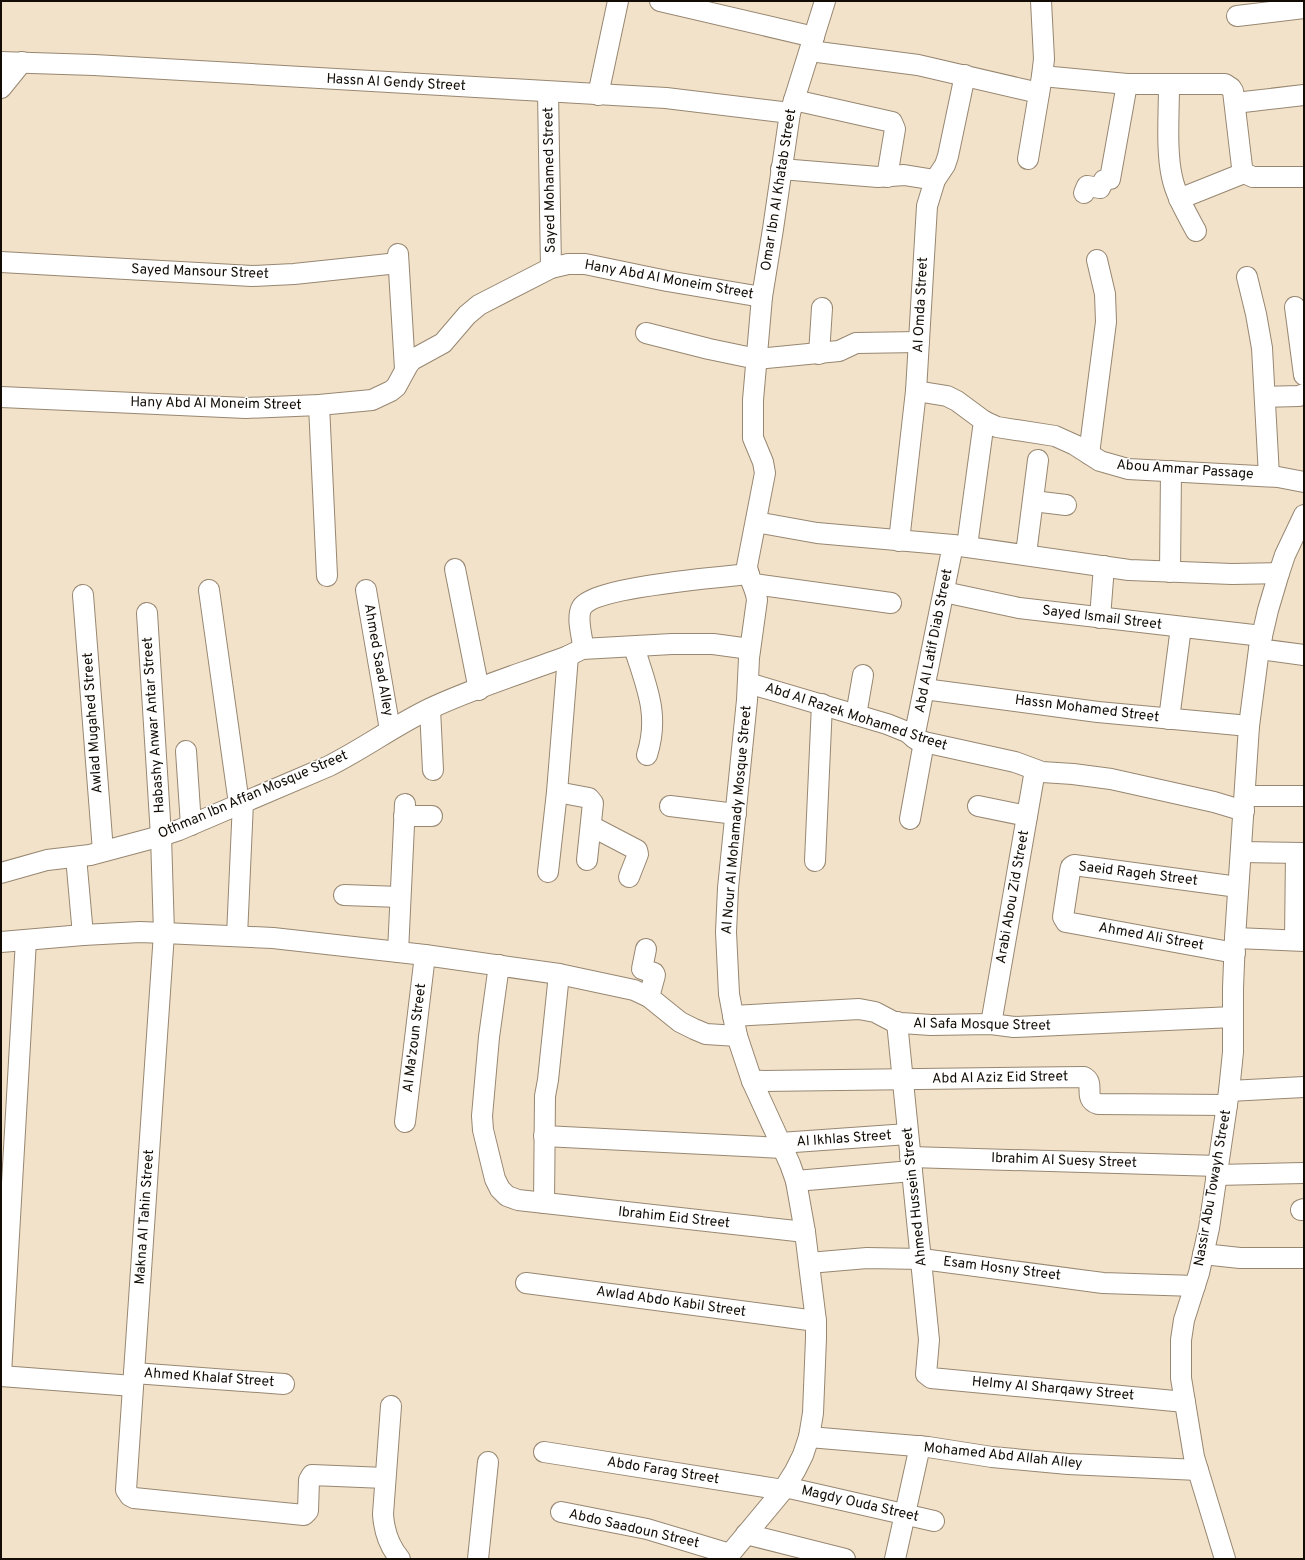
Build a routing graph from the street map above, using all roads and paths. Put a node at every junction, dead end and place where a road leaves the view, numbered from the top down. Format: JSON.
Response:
{"nodes":[{"id":1,"x":618,"y":1,"type":"edge"},
{"id":2,"x":660,"y":1,"type":"edge"},
{"id":3,"x":825,"y":1,"type":"edge"},
{"id":4,"x":1041,"y":1,"type":"edge"},
{"id":5,"x":1304,"y":8,"type":"edge"},
{"id":6,"x":1237,"y":16,"type":"dead end"},
{"id":7,"x":812,"y":44,"type":"junction"},
{"id":8,"x":1,"y":62,"type":"edge"},
{"id":9,"x":22,"y":62,"type":"junction"},
{"id":10,"x":965,"y":76,"type":"junction"},
{"id":11,"x":1041,"y":84,"type":"junction"},
{"id":12,"x":1127,"y":84,"type":"junction"},
{"id":13,"x":1169,"y":85,"type":"junction"},
{"id":14,"x":1,"y":88,"type":"edge"},
{"id":15,"x":548,"y":92,"type":"junction"},
{"id":16,"x":598,"y":95,"type":"junction"},
{"id":17,"x":1304,"y":95,"type":"edge"},
{"id":18,"x":1235,"y":103,"type":"junction"},
{"id":19,"x":792,"y":107,"type":"junction"},
{"id":20,"x":1028,"y":159,"type":"dead end"},
{"id":21,"x":781,"y":169,"type":"junction"},
{"id":22,"x":1244,"y":174,"type":"junction"},
{"id":23,"x":887,"y":176,"type":"junction"},
{"id":24,"x":1304,"y":177,"type":"edge"},
{"id":25,"x":935,"y":180,"type":"junction"},
{"id":26,"x":1084,"y":193,"type":"dead end"},
{"id":27,"x":1179,"y":198,"type":"junction"},
{"id":28,"x":1196,"y":231,"type":"dead end"},
{"id":29,"x":1097,"y":260,"type":"dead end"},
{"id":30,"x":1,"y":262,"type":"edge"},
{"id":31,"x":551,"y":268,"type":"junction"},
{"id":32,"x":1247,"y":277,"type":"dead end"},
{"id":33,"x":762,"y":297,"type":"junction"},
{"id":34,"x":1296,"y":306,"type":"dead end"},
{"id":35,"x":822,"y":308,"type":"dead end"},
{"id":36,"x":646,"y":333,"type":"dead end"},
{"id":37,"x":919,"y":342,"type":"junction"},
{"id":38,"x":819,"y":354,"type":"junction"},
{"id":39,"x":757,"y":359,"type":"junction"},
{"id":40,"x":405,"y":369,"type":"junction"},
{"id":41,"x":1304,"y":375,"type":"edge"},
{"id":42,"x":916,"y":391,"type":"junction"},
{"id":43,"x":1304,"y":394,"type":"edge"},
{"id":44,"x":1,"y":397,"type":"edge"},
{"id":45,"x":1265,"y":397,"type":"junction"},
{"id":46,"x":319,"y":405,"type":"junction"},
{"id":47,"x":984,"y":421,"type":"junction"},
{"id":48,"x":1089,"y":454,"type":"junction"},
{"id":49,"x":1038,"y":460,"type":"dead end"},
{"id":50,"x":1171,"y":471,"type":"junction"},
{"id":51,"x":1269,"y":476,"type":"junction"},
{"id":52,"x":1304,"y":482,"type":"edge"},
{"id":53,"x":1033,"y":501,"type":"junction"},
{"id":54,"x":1066,"y":505,"type":"dead end"},
{"id":55,"x":1304,"y":516,"type":"edge"},
{"id":56,"x":756,"y":522,"type":"junction"},
{"id":57,"x":898,"y":540,"type":"junction"},
{"id":58,"x":960,"y":546,"type":"junction"},
{"id":59,"x":1026,"y":554,"type":"junction"},
{"id":60,"x":1104,"y":566,"type":"junction"},
{"id":61,"x":455,"y":569,"type":"dead end"},
{"id":62,"x":1170,"y":572,"type":"junction"},
{"id":63,"x":1279,"y":573,"type":"junction"},
{"id":64,"x":327,"y":576,"type":"dead end"},
{"id":65,"x":751,"y":579,"type":"junction"},
{"id":66,"x":209,"y":590,"type":"dead end"},
{"id":67,"x":366,"y":590,"type":"dead end"},
{"id":68,"x":944,"y":592,"type":"junction"},
{"id":69,"x":83,"y":596,"type":"dead end"},
{"id":70,"x":891,"y":603,"type":"dead end"},
{"id":71,"x":146,"y":613,"type":"dead end"},
{"id":72,"x":1100,"y":618,"type":"junction"},
{"id":73,"x":1180,"y":627,"type":"junction"},
{"id":74,"x":1261,"y":642,"type":"junction"},
{"id":75,"x":634,"y":648,"type":"junction"},
{"id":76,"x":750,"y":649,"type":"junction"},
{"id":77,"x":575,"y":653,"type":"junction"},
{"id":78,"x":1304,"y":655,"type":"edge"},
{"id":79,"x":863,"y":675,"type":"dead end"},
{"id":80,"x":748,"y":683,"type":"junction"},
{"id":81,"x":924,"y":689,"type":"junction"},
{"id":82,"x":479,"y":690,"type":"junction"},
{"id":83,"x":822,"y":704,"type":"junction"},
{"id":84,"x":430,"y":709,"type":"junction"},
{"id":85,"x":856,"y":715,"type":"junction"},
{"id":86,"x":1169,"y":719,"type":"junction"},
{"id":87,"x":1249,"y":726,"type":"junction"},
{"id":88,"x":390,"y":730,"type":"junction"},
{"id":89,"x":919,"y":740,"type":"junction"},
{"id":90,"x":186,"y":751,"type":"dead end"},
{"id":91,"x":647,"y":755,"type":"dead end"},
{"id":92,"x":433,"y":770,"type":"dead end"},
{"id":93,"x":1035,"y":770,"type":"junction"},
{"id":94,"x":556,"y":792,"type":"junction"},
{"id":95,"x":1304,"y":796,"type":"edge"},
{"id":96,"x":241,"y":803,"type":"junction"},
{"id":97,"x":1245,"y":804,"type":"junction"},
{"id":98,"x":670,"y":806,"type":"dead end"},
{"id":99,"x":978,"y":806,"type":"dead end"},
{"id":100,"x":736,"y":814,"type":"junction"},
{"id":101,"x":432,"y":816,"type":"dead end"},
{"id":102,"x":1027,"y":816,"type":"junction"},
{"id":103,"x":910,"y":819,"type":"dead end"},
{"id":104,"x":191,"y":825,"type":"junction"},
{"id":105,"x":591,"y":826,"type":"junction"},
{"id":106,"x":161,"y":836,"type":"junction"},
{"id":107,"x":103,"y":851,"type":"junction"},
{"id":108,"x":1241,"y":852,"type":"junction"},
{"id":109,"x":1300,"y":853,"type":"edge"},
{"id":110,"x":76,"y":857,"type":"junction"},
{"id":111,"x":587,"y":860,"type":"dead end"},
{"id":112,"x":815,"y":861,"type":"dead end"},
{"id":113,"x":548,"y":872,"type":"dead end"},
{"id":114,"x":1,"y":873,"type":"edge"},
{"id":115,"x":629,"y":877,"type":"dead end"},
{"id":116,"x":1238,"y":887,"type":"junction"},
{"id":117,"x":344,"y":895,"type":"dead end"},
{"id":118,"x":400,"y":897,"type":"junction"},
{"id":119,"x":1066,"y":922,"type":"joint"},
{"id":120,"x":164,"y":933,"type":"junction"},
{"id":121,"x":83,"y":935,"type":"junction"},
{"id":122,"x":237,"y":936,"type":"junction"},
{"id":123,"x":26,"y":940,"type":"junction"},
{"id":124,"x":1300,"y":941,"type":"edge"},
{"id":125,"x":1,"y":942,"type":"edge"},
{"id":126,"x":1235,"y":946,"type":"junction"},
{"id":127,"x":646,"y":949,"type":"dead end"},
{"id":128,"x":398,"y":952,"type":"junction"},
{"id":129,"x":425,"y":955,"type":"junction"},
{"id":130,"x":499,"y":965,"type":"junction"},
{"id":131,"x":559,"y":974,"type":"junction"},
{"id":132,"x":649,"y":997,"type":"junction"},
{"id":133,"x":733,"y":1016,"type":"junction"},
{"id":134,"x":1233,"y":1018,"type":"junction"},
{"id":135,"x":897,"y":1022,"type":"junction"},
{"id":136,"x":991,"y":1024,"type":"junction"},
{"id":137,"x":737,"y":1036,"type":"junction"},
{"id":138,"x":10,"y":1075,"type":"edge"},
{"id":139,"x":902,"y":1079,"type":"junction"},
{"id":140,"x":752,"y":1080,"type":"junction"},
{"id":141,"x":1304,"y":1087,"type":"edge"},
{"id":142,"x":1228,"y":1098,"type":"junction"},
{"id":143,"x":405,"y":1122,"type":"dead end"},
{"id":144,"x":908,"y":1134,"type":"junction"},
{"id":145,"x":544,"y":1136,"type":"junction"},
{"id":146,"x":8,"y":1141,"type":"edge"},
{"id":147,"x":781,"y":1146,"type":"junction"},
{"id":148,"x":911,"y":1164,"type":"junction"},
{"id":149,"x":1217,"y":1170,"type":"junction"},
{"id":150,"x":1304,"y":1173,"type":"edge"},
{"id":151,"x":796,"y":1182,"type":"junction"},
{"id":152,"x":544,"y":1203,"type":"junction"},
{"id":153,"x":805,"y":1232,"type":"junction"},
{"id":154,"x":1203,"y":1254,"type":"junction"},
{"id":155,"x":922,"y":1258,"type":"junction"},
{"id":156,"x":1304,"y":1258,"type":"edge"},
{"id":157,"x":809,"y":1263,"type":"junction"},
{"id":158,"x":526,"y":1283,"type":"dead end"},
{"id":159,"x":1194,"y":1286,"type":"junction"},
{"id":160,"x":816,"y":1321,"type":"junction"},
{"id":161,"x":2,"y":1331,"type":"edge"},
{"id":162,"x":926,"y":1371,"type":"joint"},
{"id":163,"x":1,"y":1375,"type":"edge"},
{"id":164,"x":134,"y":1380,"type":"junction"},
{"id":165,"x":284,"y":1384,"type":"dead end"},
{"id":166,"x":1185,"y":1402,"type":"junction"},
{"id":167,"x":391,"y":1406,"type":"dead end"},
{"id":168,"x":809,"y":1437,"type":"junction"},
{"id":169,"x":920,"y":1446,"type":"junction"},
{"id":170,"x":544,"y":1452,"type":"dead end"},
{"id":171,"x":488,"y":1462,"type":"dead end"},
{"id":172,"x":1198,"y":1470,"type":"junction"},
{"id":173,"x":385,"y":1478,"type":"junction"},
{"id":174,"x":784,"y":1489,"type":"junction"},
{"id":175,"x":561,"y":1512,"type":"dead end"},
{"id":176,"x":905,"y":1514,"type":"junction"},
{"id":177,"x":934,"y":1521,"type":"dead end"},
{"id":178,"x":746,"y":1534,"type":"junction"},
{"id":179,"x":729,"y":1556,"type":"edge"},
{"id":180,"x":400,"y":1559,"type":"edge"},
{"id":181,"x":478,"y":1559,"type":"edge"},
{"id":182,"x":845,"y":1559,"type":"edge"},
{"id":183,"x":895,"y":1559,"type":"edge"},
{"id":184,"x":1225,"y":1559,"type":"edge"}],
"edges":[{"from":1,"to":16,"type":"street"},
{"from":2,"to":7,"type":"street"},
{"from":3,"to":7,"type":"street","name":"Omar Ibn Al Khatab Street"},
{"from":4,"to":11,"type":"street"},
{"from":5,"to":6,"type":"street"},
{"from":7,"to":10,"type":"street"},
{"from":7,"to":19,"type":"street","name":"Omar Ibn Al Khatab Street"},
{"from":8,"to":9,"type":"street","name":"Hassn Al Gendy Street"},
{"from":9,"to":14,"type":"street"},
{"from":9,"to":15,"type":"street","name":"Hassn Al Gendy Street"},
{"from":10,"to":11,"type":"street"},
{"from":10,"to":25,"type":"street","name":"Al Omda Street"},
{"from":11,"to":12,"type":"street"},
{"from":11,"to":20,"type":"street"},
{"from":12,"to":13,"type":"street"},
{"from":12,"to":26,"type":"street"},
{"from":13,"to":18,"type":"street"},
{"from":13,"to":27,"type":"street"},
{"from":15,"to":16,"type":"street","name":"Hassn Al Gendy Street"},
{"from":15,"to":31,"type":"street","name":"Sayed Mohamed Street"},
{"from":16,"to":19,"type":"street","name":"Hassn Al Gendy Street"},
{"from":17,"to":18,"type":"street"},
{"from":18,"to":22,"type":"street"},
{"from":19,"to":21,"type":"street","name":"Omar Ibn Al Khatab Street"},
{"from":19,"to":23,"type":"street","name":"Hassn Al Gendy Street"},
{"from":21,"to":23,"type":"street"},
{"from":21,"to":33,"type":"street","name":"Omar Ibn Al Khatab Street"},
{"from":22,"to":24,"type":"street"},
{"from":22,"to":27,"type":"street"},
{"from":23,"to":25,"type":"street"},
{"from":25,"to":37,"type":"street","name":"Al Omda Street"},
{"from":27,"to":28,"type":"street"},
{"from":29,"to":48,"type":"street"},
{"from":30,"to":40,"type":"street","name":"Sayed Mansour Street"},
{"from":31,"to":33,"type":"street","name":"Hany Abd Al Moneim Street"},
{"from":31,"to":40,"type":"street","name":"Hany Abd Al Moneim Street"},
{"from":32,"to":45,"type":"street"},
{"from":33,"to":39,"type":"street","name":"Omar Ibn Al Khatab Street"},
{"from":34,"to":41,"type":"street"},
{"from":35,"to":38,"type":"street"},
{"from":36,"to":39,"type":"street"},
{"from":37,"to":38,"type":"street"},
{"from":37,"to":42,"type":"street","name":"Al Omda Street"},
{"from":38,"to":39,"type":"street"},
{"from":39,"to":56,"type":"street","name":"Al Nour Al Mohamady Mosque Street"},
{"from":40,"to":46,"type":"street","name":"Hany Abd Al Moneim Street"},
{"from":42,"to":47,"type":"street","name":"Abou Ammar Passage"},
{"from":42,"to":57,"type":"street","name":"Al Omda Street"},
{"from":43,"to":45,"type":"street"},
{"from":44,"to":46,"type":"street","name":"Hany Abd Al Moneim Street"},
{"from":45,"to":51,"type":"street"},
{"from":46,"to":64,"type":"street"},
{"from":47,"to":48,"type":"street","name":"Abou Ammar Passage"},
{"from":47,"to":58,"type":"street","name":"Abd Al Latif Diab Street"},
{"from":48,"to":50,"type":"street","name":"Abou Ammar Passage"},
{"from":49,"to":53,"type":"street"},
{"from":50,"to":51,"type":"street","name":"Abou Ammar Passage"},
{"from":50,"to":62,"type":"street"},
{"from":51,"to":52,"type":"street","name":"Abou Ammar Passage"},
{"from":53,"to":54,"type":"street"},
{"from":53,"to":59,"type":"street"},
{"from":55,"to":63,"type":"street","name":"Nassir Abu Towayh Street"},
{"from":56,"to":57,"type":"street"},
{"from":56,"to":65,"type":"street","name":"Al Nour Al Mohamady Mosque Street"},
{"from":57,"to":58,"type":"street"},
{"from":58,"to":59,"type":"street"},
{"from":58,"to":68,"type":"street","name":"Abd Al Latif Diab Street"},
{"from":59,"to":60,"type":"street"},
{"from":60,"to":62,"type":"street"},
{"from":60,"to":72,"type":"street"},
{"from":61,"to":82,"type":"street"},
{"from":62,"to":63,"type":"street"},
{"from":63,"to":74,"type":"street","name":"Nassir Abu Towayh Street"},
{"from":65,"to":70,"type":"street"},
{"from":65,"to":76,"type":"street","name":"Al Nour Al Mohamady Mosque Street"},
{"from":65,"to":77,"type":"street"},
{"from":66,"to":96,"type":"street"},
{"from":67,"to":88,"type":"street","name":"Ahmed Saad Alley"},
{"from":68,"to":72,"type":"street","name":"Sayed Ismail Street"},
{"from":68,"to":81,"type":"street","name":"Abd Al Latif Diab Street"},
{"from":69,"to":107,"type":"street","name":"Awlad Mugahed Street"},
{"from":71,"to":106,"type":"street","name":"Habashy Anwar Antar Street"},
{"from":72,"to":73,"type":"street","name":"Sayed Ismail Street"},
{"from":73,"to":74,"type":"street","name":"Sayed Ismail Street"},
{"from":73,"to":86,"type":"street"},
{"from":74,"to":78,"type":"street","name":"Sayed Ismail Street"},
{"from":74,"to":87,"type":"street","name":"Nassir Abu Towayh Street"},
{"from":75,"to":76,"type":"street","name":"Othman Ibn Affan Mosque Street"},
{"from":75,"to":77,"type":"street","name":"Othman Ibn Affan Mosque Street"},
{"from":75,"to":91,"type":"street"},
{"from":76,"to":80,"type":"street","name":"Al Nour Al Mohamady Mosque Street"},
{"from":77,"to":82,"type":"street","name":"Othman Ibn Affan Mosque Street"},
{"from":77,"to":94,"type":"street"},
{"from":79,"to":85,"type":"street"},
{"from":80,"to":83,"type":"street","name":"Abd Al Razek Mohamed Street"},
{"from":80,"to":100,"type":"street","name":"Al Nour Al Mohamady Mosque Street"},
{"from":81,"to":86,"type":"street","name":"Hassn Mohamed Street"},
{"from":81,"to":89,"type":"street","name":"Abd Al Latif Diab Street"},
{"from":82,"to":84,"type":"street","name":"Othman Ibn Affan Mosque Street"},
{"from":83,"to":85,"type":"street","name":"Abd Al Razek Mohamed Street"},
{"from":83,"to":112,"type":"street"},
{"from":84,"to":88,"type":"street","name":"Othman Ibn Affan Mosque Street"},
{"from":84,"to":92,"type":"street"},
{"from":85,"to":89,"type":"street","name":"Abd Al Razek Mohamed Street"},
{"from":86,"to":87,"type":"street","name":"Hassn Mohamed Street"},
{"from":87,"to":97,"type":"street","name":"Nassir Abu Towayh Street"},
{"from":88,"to":96,"type":"street","name":"Othman Ibn Affan Mosque Street"},
{"from":89,"to":93,"type":"street","name":"Abd Al Razek Mohamed Street"},
{"from":89,"to":103,"type":"street","name":"Abd Al Latif Diab Street"},
{"from":90,"to":104,"type":"street"},
{"from":93,"to":97,"type":"street","name":"Abd Al Razek Mohamed Street"},
{"from":93,"to":102,"type":"street","name":"Arabi Abou Zid Street"},
{"from":94,"to":105,"type":"street"},
{"from":94,"to":113,"type":"street"},
{"from":95,"to":97,"type":"street","name":"Abd Al Razek Mohamed Street"},
{"from":96,"to":104,"type":"street","name":"Othman Ibn Affan Mosque Street"},
{"from":96,"to":122,"type":"street"},
{"from":97,"to":108,"type":"street","name":"Nassir Abu Towayh Street"},
{"from":98,"to":100,"type":"street"},
{"from":99,"to":102,"type":"street"},
{"from":100,"to":133,"type":"street","name":"Al Nour Al Mohamady Mosque Street"},
{"from":101,"to":118,"type":"street"},
{"from":102,"to":136,"type":"street","name":"Arabi Abou Zid Street"},
{"from":104,"to":106,"type":"street","name":"Othman Ibn Affan Mosque Street"},
{"from":105,"to":111,"type":"street"},
{"from":105,"to":115,"type":"street"},
{"from":106,"to":107,"type":"street","name":"Othman Ibn Affan Mosque Street"},
{"from":106,"to":120,"type":"street","name":"Habashy Anwar Antar Street"},
{"from":107,"to":110,"type":"street","name":"Othman Ibn Affan Mosque Street"},
{"from":108,"to":109,"type":"street"},
{"from":108,"to":116,"type":"street","name":"Nassir Abu Towayh Street"},
{"from":109,"to":124,"type":"street"},
{"from":110,"to":114,"type":"street","name":"Othman Ibn Affan Mosque Street"},
{"from":110,"to":121,"type":"street"},
{"from":116,"to":119,"type":"street","name":"Saeid Rageh Street"},
{"from":116,"to":126,"type":"street","name":"Nassir Abu Towayh Street"},
{"from":117,"to":118,"type":"street"},
{"from":118,"to":128,"type":"street"},
{"from":119,"to":126,"type":"street","name":"Ahmed Ali Street"},
{"from":120,"to":121,"type":"street"},
{"from":120,"to":122,"type":"street"},
{"from":120,"to":164,"type":"street","name":"Makna Al Tahin Street"},
{"from":121,"to":123,"type":"street"},
{"from":122,"to":128,"type":"street"},
{"from":123,"to":125,"type":"street"},
{"from":123,"to":138,"type":"street"},
{"from":124,"to":126,"type":"street","name":"Ahmed Ali Street"},
{"from":126,"to":134,"type":"street","name":"Nassir Abu Towayh Street"},
{"from":127,"to":132,"type":"street"},
{"from":128,"to":129,"type":"street"},
{"from":129,"to":130,"type":"street"},
{"from":129,"to":143,"type":"street","name":"Al Ma'zoun Street"},
{"from":130,"to":131,"type":"street"},
{"from":130,"to":152,"type":"street","name":"Ibrahim Eid Street"},
{"from":131,"to":132,"type":"street"},
{"from":131,"to":145,"type":"street"},
{"from":132,"to":137,"type":"street"},
{"from":133,"to":135,"type":"street","name":"Al Safa Mosque Street"},
{"from":133,"to":137,"type":"street","name":"Al Nour Al Mohamady Mosque Street"},
{"from":134,"to":136,"type":"street","name":"Al Safa Mosque Street"},
{"from":134,"to":142,"type":"street","name":"Nassir Abu Towayh Street"},
{"from":135,"to":136,"type":"street","name":"Al Safa Mosque Street"},
{"from":135,"to":139,"type":"street","name":"Ahmed Hussein Street"},
{"from":137,"to":140,"type":"street","name":"Al Nour Al Mohamady Mosque Street"},
{"from":138,"to":146,"type":"street"},
{"from":139,"to":140,"type":"street","name":"Abd Al Aziz Eid Street"},
{"from":139,"to":142,"type":"street","name":"Abd Al Aziz Eid Street"},
{"from":139,"to":144,"type":"street","name":"Ahmed Hussein Street"},
{"from":140,"to":147,"type":"street","name":"Al Nour Al Mohamady Mosque Street"},
{"from":141,"to":142,"type":"street"},
{"from":142,"to":149,"type":"street","name":"Nassir Abu Towayh Street"},
{"from":144,"to":147,"type":"street","name":"Al Ikhlas Street"},
{"from":144,"to":148,"type":"street","name":"Ahmed Hussein Street"},
{"from":145,"to":147,"type":"street","name":"Al Ikhlas Street"},
{"from":145,"to":152,"type":"street"},
{"from":146,"to":161,"type":"street"},
{"from":147,"to":151,"type":"street","name":"Al Nour Al Mohamady Mosque Street"},
{"from":148,"to":149,"type":"street","name":"Ibrahim Al Suesy Street"},
{"from":148,"to":151,"type":"street","name":"Ibrahim Al Suesy Street"},
{"from":148,"to":155,"type":"street","name":"Ahmed Hussein Street"},
{"from":149,"to":150,"type":"street","name":"Ibrahim Al Suesy Street"},
{"from":149,"to":154,"type":"street","name":"Nassir Abu Towayh Street"},
{"from":151,"to":153,"type":"street","name":"Al Nour Al Mohamady Mosque Street"},
{"from":152,"to":153,"type":"street","name":"Ibrahim Eid Street"},
{"from":153,"to":157,"type":"street","name":"Al Nour Al Mohamady Mosque Street"},
{"from":154,"to":156,"type":"street"},
{"from":154,"to":159,"type":"street","name":"Nassir Abu Towayh Street"},
{"from":155,"to":157,"type":"street","name":"Esam Hosny Street"},
{"from":155,"to":159,"type":"street","name":"Esam Hosny Street"},
{"from":155,"to":162,"type":"street","name":"Ahmed Hussein Street"},
{"from":157,"to":160,"type":"street","name":"Al Nour Al Mohamady Mosque Street"},
{"from":158,"to":160,"type":"street","name":"Awlad Abdo Kabil Street"},
{"from":159,"to":166,"type":"street","name":"Nassir Abu Towayh Street"},
{"from":160,"to":168,"type":"street","name":"Al Nour Al Mohamady Mosque Street"},
{"from":161,"to":163,"type":"street"},
{"from":162,"to":166,"type":"street","name":"Helmy Al Sharqawy Street"},
{"from":163,"to":164,"type":"street","name":"Ahmed Khalaf Street"},
{"from":164,"to":165,"type":"street","name":"Ahmed Khalaf Street"},
{"from":164,"to":173,"type":"street","name":"Makna Al Tahin Street"},
{"from":166,"to":172,"type":"street","name":"Nassir Abu Towayh Street"},
{"from":167,"to":173,"type":"street"},
{"from":168,"to":169,"type":"street","name":"Mohamed Abd Allah Alley"},
{"from":168,"to":174,"type":"street","name":"Al Nour Al Mohamady Mosque Street"},
{"from":169,"to":172,"type":"street","name":"Mohamed Abd Allah Alley"},
{"from":169,"to":176,"type":"street"},
{"from":170,"to":174,"type":"street","name":"Abdo Farag Street"},
{"from":171,"to":181,"type":"street"},
{"from":172,"to":184,"type":"street","name":"Nassir Abu Towayh Street"},
{"from":173,"to":180,"type":"street"},
{"from":174,"to":176,"type":"street","name":"Magdy Ouda Street"},
{"from":174,"to":178,"type":"street","name":"Al Nour Al Mohamady Mosque Street"},
{"from":175,"to":179,"type":"street","name":"Abdo Saadoun Street"},
{"from":176,"to":177,"type":"street","name":"Magdy Ouda Street"},
{"from":176,"to":183,"type":"street"},
{"from":178,"to":179,"type":"street","name":"Al Nour Al Mohamady Mosque Street"},
{"from":178,"to":182,"type":"street"}]}
